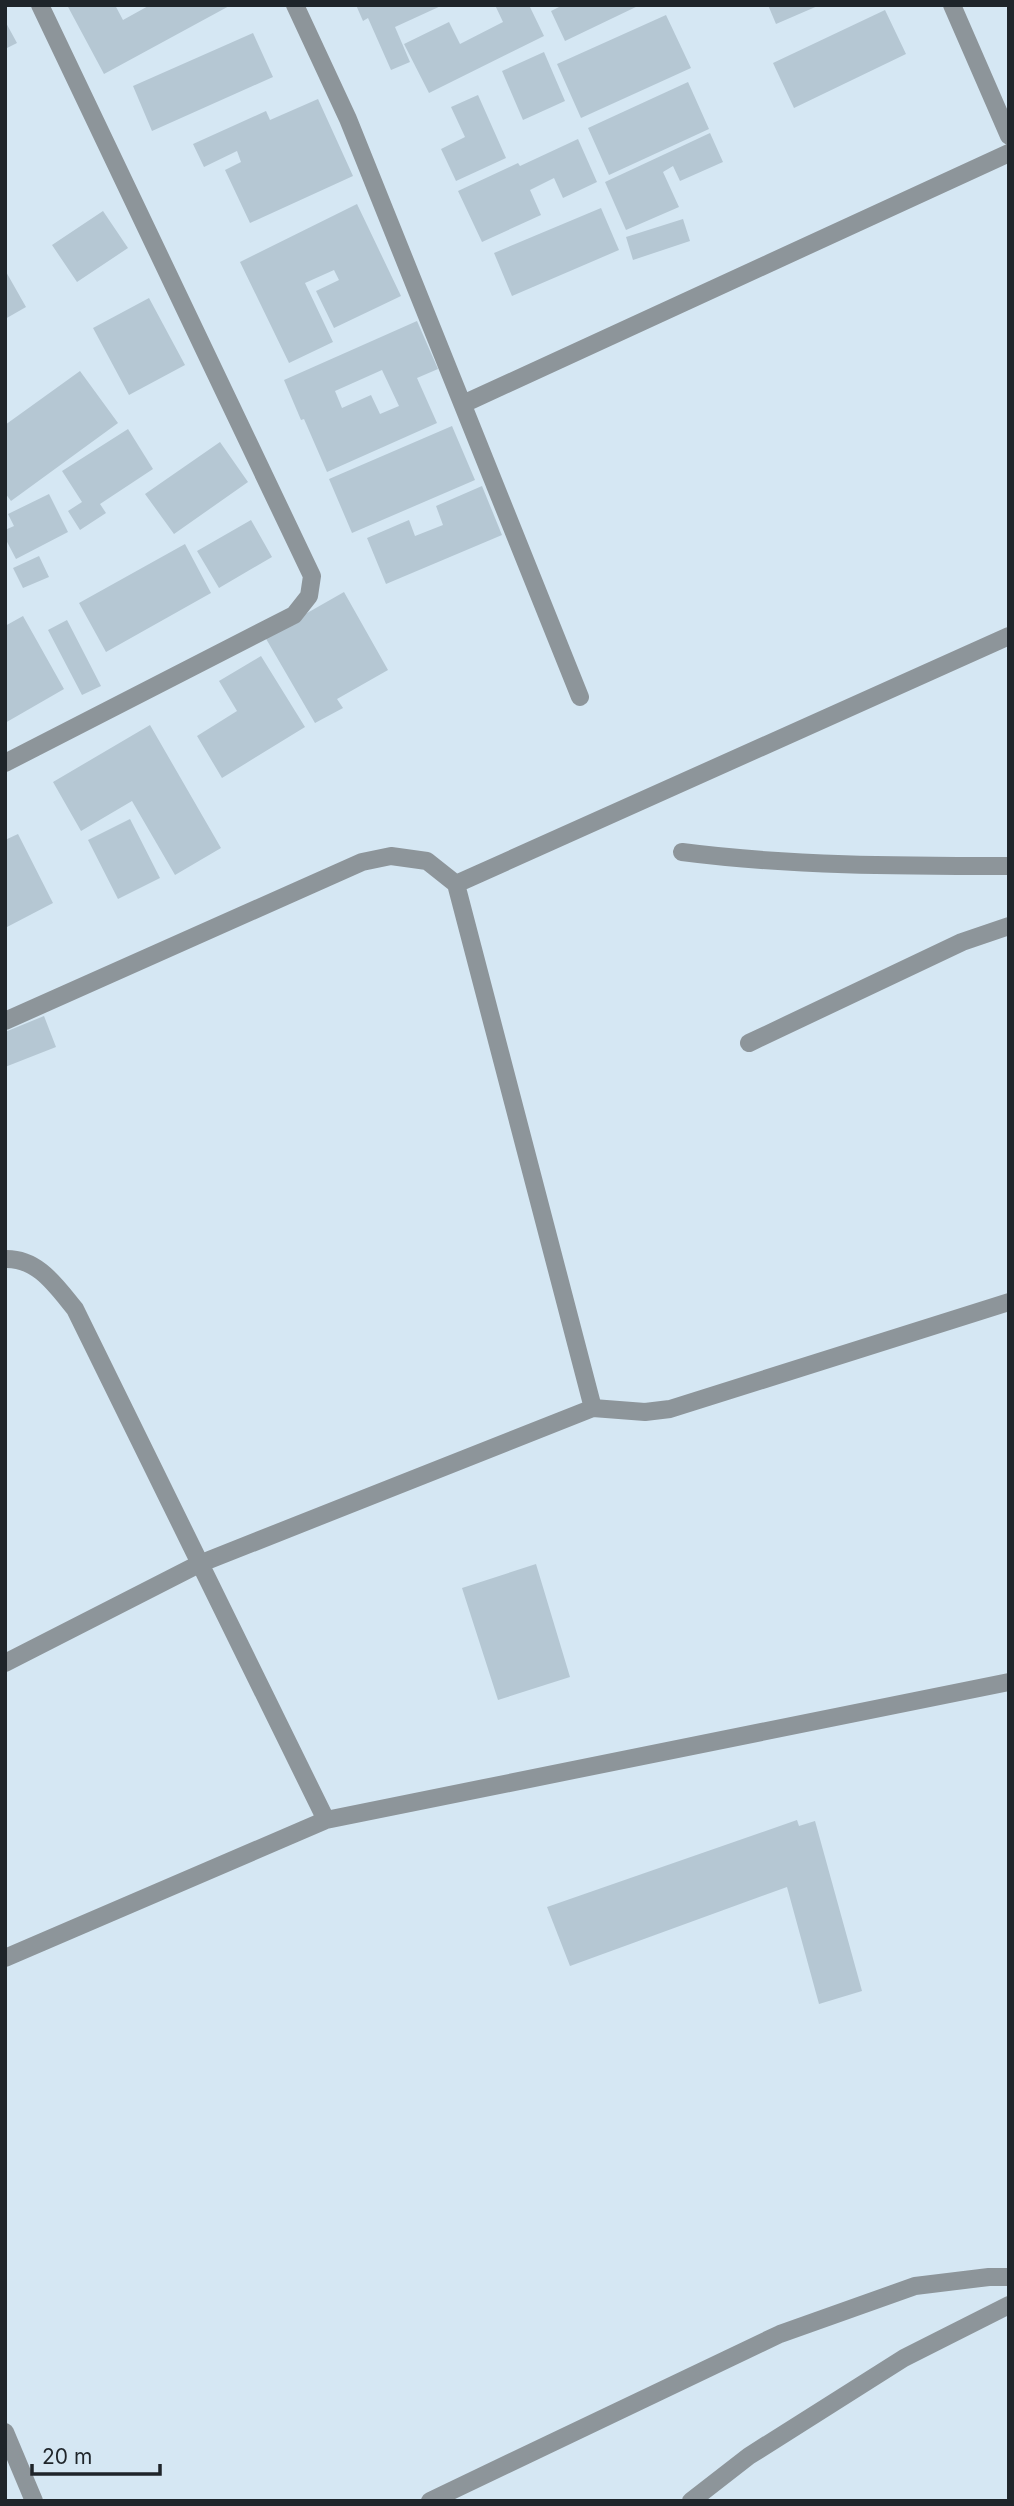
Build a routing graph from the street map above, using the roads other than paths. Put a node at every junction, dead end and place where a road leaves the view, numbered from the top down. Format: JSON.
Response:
{"nodes":[{"id":1,"x":40,"y":5,"type":"edge"},
{"id":2,"x":295,"y":5,"type":"edge"},
{"id":3,"x":952,"y":5,"type":"edge"},
{"id":4,"x":1009,"y":136,"type":"edge"},
{"id":5,"x":1009,"y":153,"type":"edge"},
{"id":6,"x":463,"y":404,"type":"junction"},
{"id":7,"x":1009,"y":636,"type":"edge"},
{"id":8,"x":580,"y":697,"type":"dead end"},
{"id":9,"x":5,"y":763,"type":"edge"},
{"id":10,"x":682,"y":852,"type":"dead end"},
{"id":11,"x":1009,"y":866,"type":"edge"},
{"id":12,"x":456,"y":884,"type":"junction"},
{"id":13,"x":1009,"y":926,"type":"edge"},
{"id":14,"x":5,"y":1021,"type":"edge"},
{"id":15,"x":749,"y":1043,"type":"dead end"},
{"id":16,"x":5,"y":1259,"type":"edge"},
{"id":17,"x":1009,"y":1302,"type":"edge"},
{"id":18,"x":593,"y":1408,"type":"junction"},
{"id":19,"x":200,"y":1564,"type":"junction"},
{"id":20,"x":5,"y":1663,"type":"edge"},
{"id":21,"x":1009,"y":1682,"type":"edge"},
{"id":22,"x":326,"y":1820,"type":"junction"},
{"id":23,"x":5,"y":1958,"type":"edge"},
{"id":24,"x":1009,"y":2277,"type":"edge"},
{"id":25,"x":1009,"y":2305,"type":"edge"},
{"id":26,"x":5,"y":2432,"type":"edge"},
{"id":27,"x":34,"y":2501,"type":"edge"},
{"id":28,"x":430,"y":2501,"type":"edge"},
{"id":29,"x":691,"y":2501,"type":"edge"}],
"edges":[{"from":1,"to":9,"type":"street"},
{"from":2,"to":6,"type":"street"},
{"from":3,"to":4,"type":"street"},
{"from":5,"to":6,"type":"street"},
{"from":6,"to":8,"type":"street"},
{"from":7,"to":12,"type":"street"},
{"from":10,"to":11,"type":"street"},
{"from":12,"to":14,"type":"street"},
{"from":12,"to":18,"type":"street"},
{"from":13,"to":15,"type":"street"},
{"from":16,"to":19,"type":"street"},
{"from":17,"to":18,"type":"street"},
{"from":18,"to":19,"type":"street"},
{"from":19,"to":20,"type":"street"},
{"from":19,"to":22,"type":"street"},
{"from":21,"to":22,"type":"street"},
{"from":22,"to":23,"type":"street"},
{"from":24,"to":28,"type":"street"},
{"from":25,"to":29,"type":"street"},
{"from":26,"to":27,"type":"street"}]}
